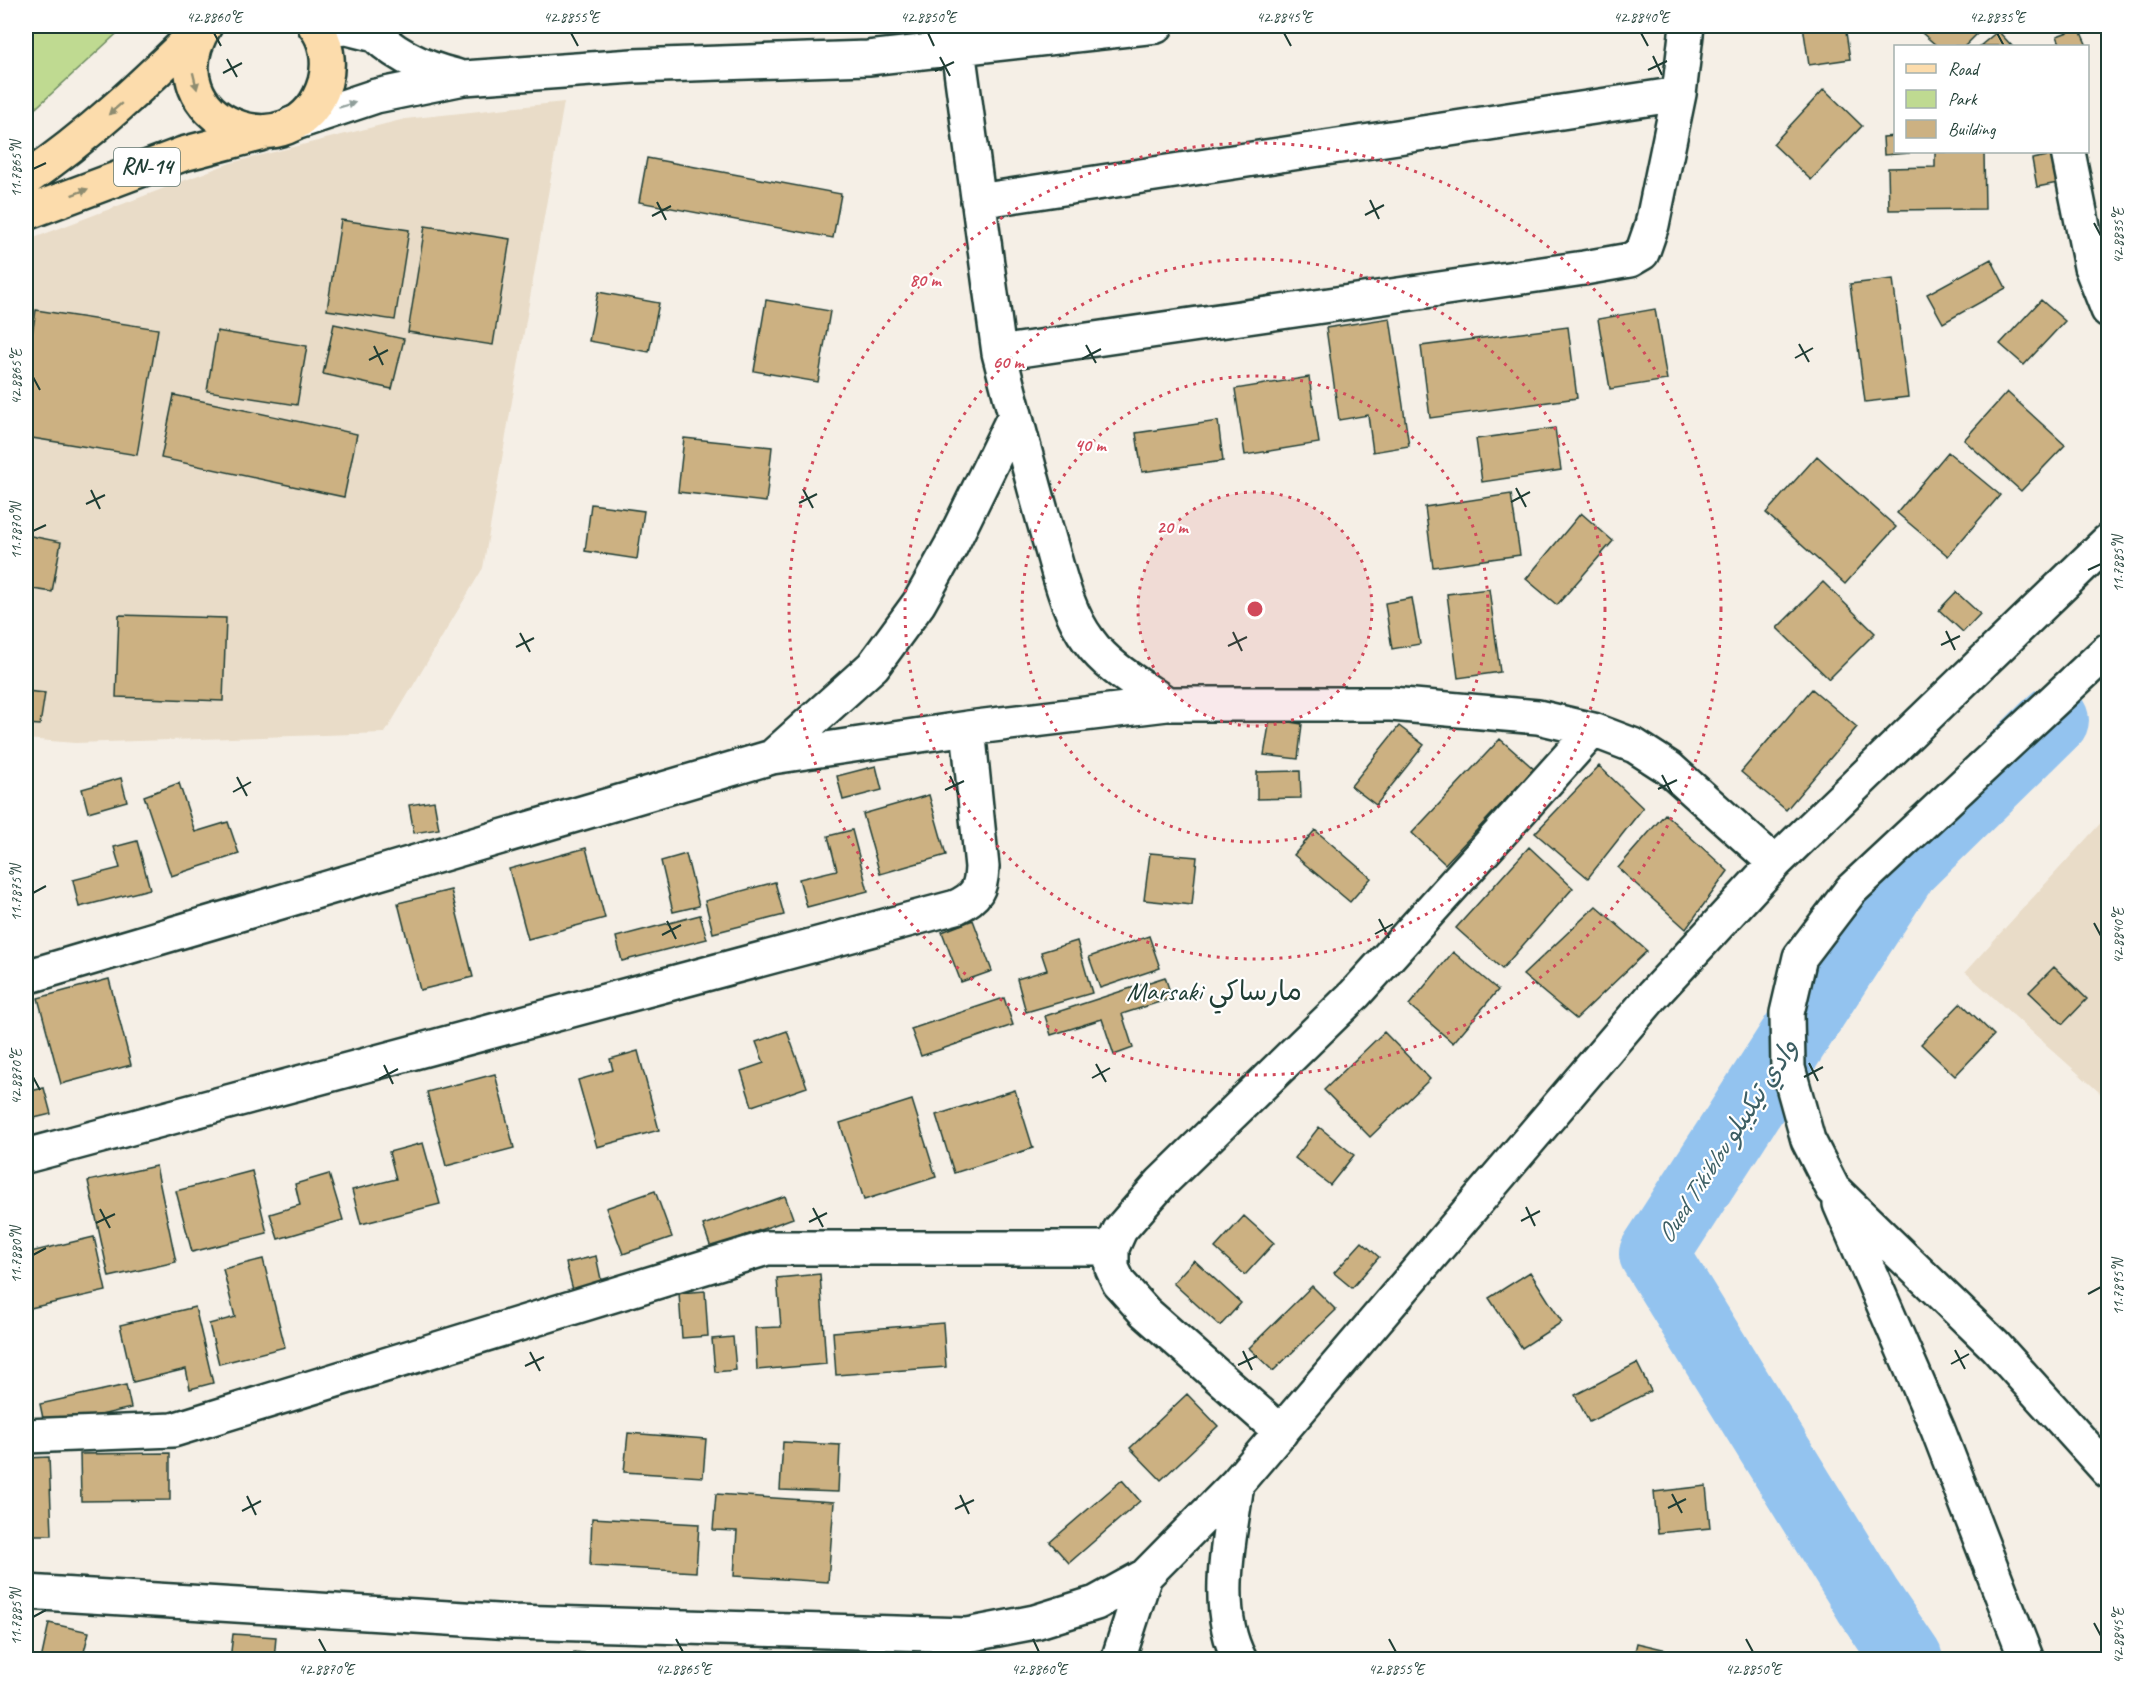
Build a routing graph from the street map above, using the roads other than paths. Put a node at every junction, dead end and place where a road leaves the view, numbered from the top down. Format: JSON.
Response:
{"nodes":[{"id":1,"x":204,"y":26,"type":"edge"},
{"id":2,"x":1156,"y":26,"type":"edge"},
{"id":3,"x":1687,"y":26,"type":"edge"},
{"id":4,"x":317,"y":28,"type":"edge"},
{"id":5,"x":370,"y":30,"type":"edge"},
{"id":6,"x":958,"y":49,"type":"junction"},
{"id":7,"x":464,"y":78,"type":"junction"},
{"id":8,"x":1679,"y":94,"type":"junction"},
{"id":9,"x":282,"y":128,"type":"junction"},
{"id":10,"x":2068,"y":153,"type":"edge"},
{"id":11,"x":26,"y":179,"type":"edge"},
{"id":12,"x":978,"y":201,"type":"junction"},
{"id":13,"x":26,"y":213,"type":"edge"},
{"id":14,"x":2109,"y":310,"type":"edge"},
{"id":15,"x":999,"y":353,"type":"junction"},
{"id":16,"x":1015,"y":415,"type":"junction"},
{"id":17,"x":2109,"y":541,"type":"edge"},
{"id":18,"x":2109,"y":650,"type":"edge"},
{"id":19,"x":1167,"y":704,"type":"junction"},
{"id":20,"x":968,"y":728,"type":"junction"},
{"id":21,"x":1593,"y":730,"type":"junction"},
{"id":22,"x":772,"y":757,"type":"junction"},
{"id":23,"x":1775,"y":863,"type":"junction"},
{"id":24,"x":26,"y":977,"type":"edge"},
{"id":25,"x":26,"y":1156,"type":"edge"},
{"id":26,"x":1833,"y":1189,"type":"junction"},
{"id":27,"x":1112,"y":1248,"type":"junction"},
{"id":28,"x":1281,"y":1432,"type":"junction"},
{"id":29,"x":26,"y":1436,"type":"edge"},
{"id":30,"x":2109,"y":1472,"type":"edge"},
{"id":31,"x":1236,"y":1483,"type":"junction"},
{"id":32,"x":1145,"y":1576,"type":"junction"},
{"id":33,"x":26,"y":1592,"type":"edge"},
{"id":34,"x":1118,"y":1659,"type":"edge"},
{"id":35,"x":1240,"y":1659,"type":"edge"},
{"id":36,"x":2027,"y":1659,"type":"edge"}],
"edges":[{"from":1,"to":9,"type":"main road","one_way":true},
{"from":1,"to":11,"type":"main road","number":"RN-14","one_way":true},
{"from":2,"to":6,"type":"street"},
{"from":3,"to":8,"type":"street"},
{"from":4,"to":5,"type":"street"},
{"from":4,"to":9,"type":"main road"},
{"from":5,"to":7,"type":"street"},
{"from":6,"to":7,"type":"street"},
{"from":6,"to":12,"type":"street"},
{"from":9,"to":7,"type":"street","one_way":true},
{"from":8,"to":12,"type":"street"},
{"from":8,"to":15,"type":"street"},
{"from":13,"to":9,"type":"main road","number":"RN-14","one_way":true},
{"from":10,"to":14,"type":"street"},
{"from":12,"to":15,"type":"street"},
{"from":15,"to":16,"type":"street"},
{"from":16,"to":19,"type":"street"},
{"from":16,"to":22,"type":"street"},
{"from":17,"to":23,"type":"street"},
{"from":18,"to":26,"type":"street"},
{"from":19,"to":20,"type":"street"},
{"from":19,"to":21,"type":"street"},
{"from":20,"to":22,"type":"street"},
{"from":20,"to":25,"type":"street"},
{"from":21,"to":23,"type":"street"},
{"from":21,"to":27,"type":"street"},
{"from":22,"to":24,"type":"street"},
{"from":23,"to":28,"type":"street"},
{"from":26,"to":30,"type":"street"},
{"from":26,"to":36,"type":"street"},
{"from":27,"to":28,"type":"street"},
{"from":27,"to":29,"type":"street"},
{"from":28,"to":31,"type":"street"},
{"from":31,"to":32,"type":"street"},
{"from":31,"to":35,"type":"street"},
{"from":32,"to":33,"type":"street"},
{"from":32,"to":34,"type":"street"}]}
